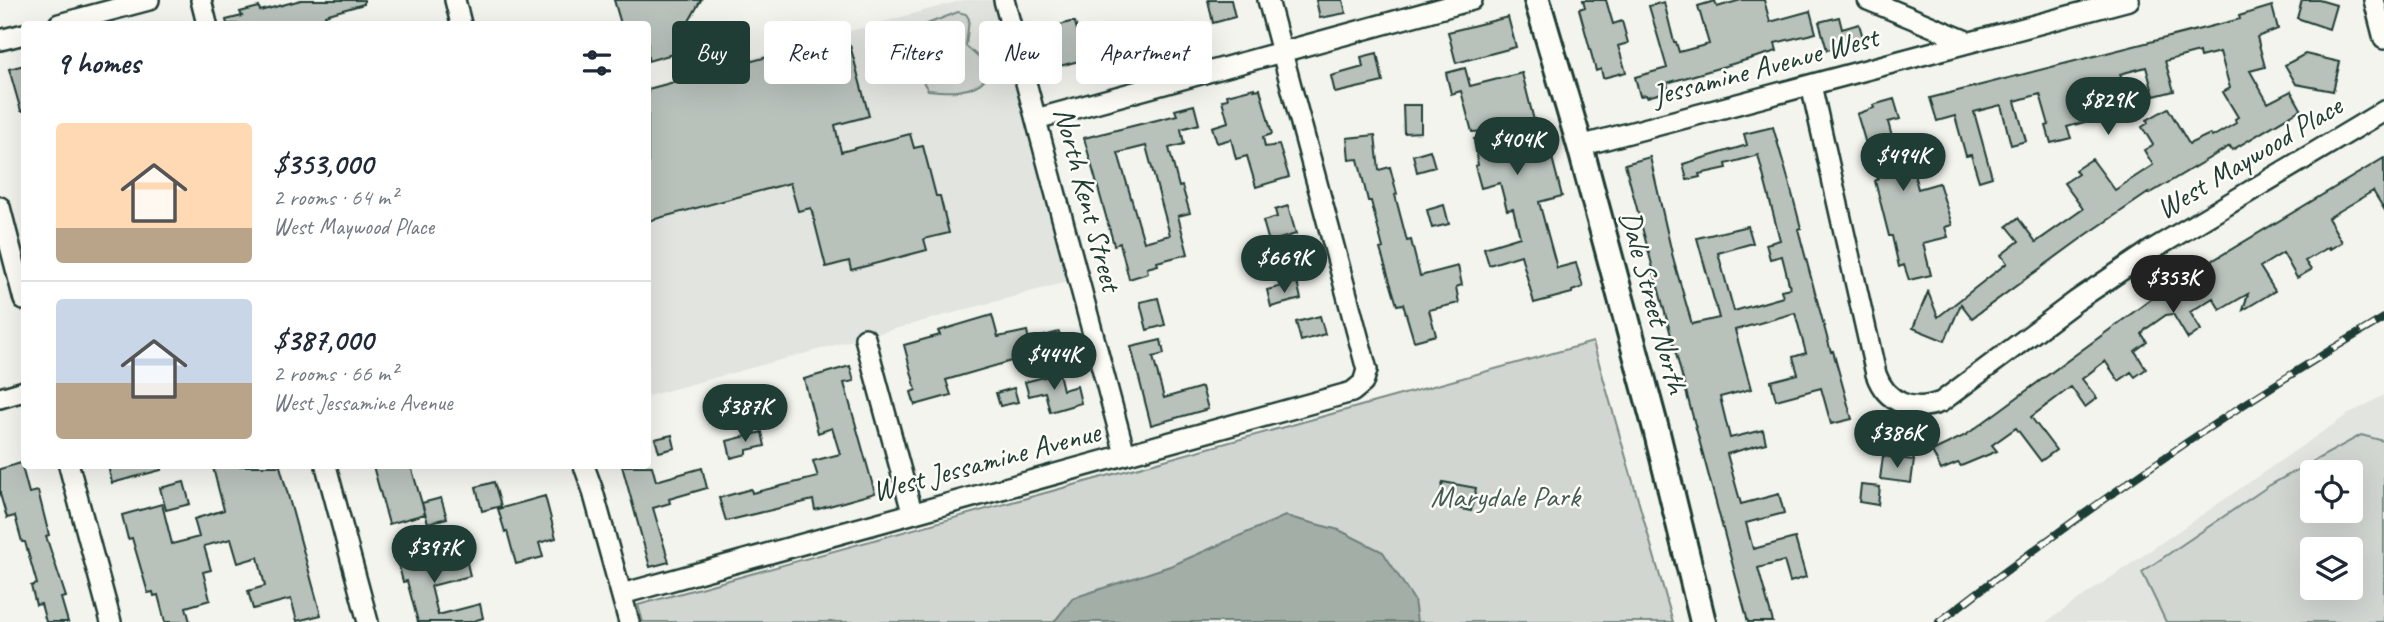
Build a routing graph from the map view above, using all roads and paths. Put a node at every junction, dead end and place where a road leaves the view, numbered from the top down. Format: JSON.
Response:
{"nodes":[{"id":1,"x":149,"y":0,"type":"edge"},
{"id":2,"x":201,"y":0,"type":"edge"},
{"id":3,"x":455,"y":0,"type":"edge"},
{"id":4,"x":1004,"y":0,"type":"edge"},
{"id":5,"x":1268,"y":0,"type":"edge"},
{"id":6,"x":1472,"y":0,"type":"edge"},
{"id":7,"x":1537,"y":0,"type":"edge"},
{"id":8,"x":1868,"y":0,"type":"edge"},
{"id":9,"x":2129,"y":0,"type":"edge"},
{"id":10,"x":2374,"y":0,"type":"edge"},
{"id":11,"x":70,"y":21,"type":"edge"},
{"id":12,"x":206,"y":21,"type":"edge"},
{"id":13,"x":460,"y":21,"type":"edge"},
{"id":14,"x":21,"y":35,"type":"edge"},
{"id":15,"x":2384,"y":39,"type":"edge"},
{"id":16,"x":0,"y":40,"type":"edge"},
{"id":17,"x":1969,"y":42,"type":"junction"},
{"id":18,"x":1282,"y":52,"type":"junction"},
{"id":19,"x":1811,"y":85,"type":"junction"},
{"id":20,"x":2384,"y":111,"type":"edge"},
{"id":21,"x":1036,"y":119,"type":"junction"},
{"id":22,"x":1580,"y":146,"type":"junction"},
{"id":23,"x":0,"y":207,"type":"edge"},
{"id":24,"x":21,"y":288,"type":"edge"},
{"id":25,"x":865,"y":338,"type":"dead end"},
{"id":26,"x":21,"y":392,"type":"edge"},
{"id":27,"x":0,"y":398,"type":"edge"},
{"id":28,"x":1125,"y":454,"type":"junction"},
{"id":29,"x":70,"y":469,"type":"edge"},
{"id":30,"x":327,"y":469,"type":"edge"},
{"id":31,"x":585,"y":469,"type":"edge"},
{"id":32,"x":912,"y":512,"type":"junction"},
{"id":33,"x":622,"y":594,"type":"junction"},
{"id":34,"x":111,"y":622,"type":"edge"},
{"id":35,"x":368,"y":622,"type":"edge"},
{"id":36,"x":629,"y":622,"type":"edge"},
{"id":37,"x":1703,"y":622,"type":"edge"}],
"edges":[{"from":1,"to":11,"type":"street"},
{"from":2,"to":12,"type":"street"},
{"from":3,"to":13,"type":"street"},
{"from":4,"to":21,"type":"street","name":"North Kent Street"},
{"from":5,"to":18,"type":"street"},
{"from":6,"to":18,"type":"street"},
{"from":7,"to":22,"type":"main road","name":"Dale Street North"},
{"from":8,"to":17,"type":"street"},
{"from":9,"to":17,"type":"street","name":"Jessamine Avenue West"},
{"from":10,"to":15,"type":"street"},
{"from":14,"to":16,"type":"street"},
{"from":17,"to":19,"type":"street","name":"Jessamine Avenue West"},
{"from":18,"to":21,"type":"street"},
{"from":18,"to":28,"type":"street","name":"West Jessamine Avenue"},
{"from":19,"to":20,"type":"street","name":"West Maywood Place"},
{"from":19,"to":22,"type":"street","name":"Jessamine Avenue West"},
{"from":21,"to":28,"type":"street","name":"North Kent Street"},
{"from":22,"to":37,"type":"main road","name":"Dale Street North"},
{"from":23,"to":24,"type":"street"},
{"from":25,"to":32,"type":"street"},
{"from":26,"to":27,"type":"street"},
{"from":28,"to":32,"type":"street","name":"West Jessamine Avenue"},
{"from":29,"to":34,"type":"street"},
{"from":30,"to":35,"type":"street"},
{"from":31,"to":33,"type":"street"},
{"from":32,"to":33,"type":"street","name":"West Jessamine Avenue"},
{"from":33,"to":36,"type":"street"}]}
